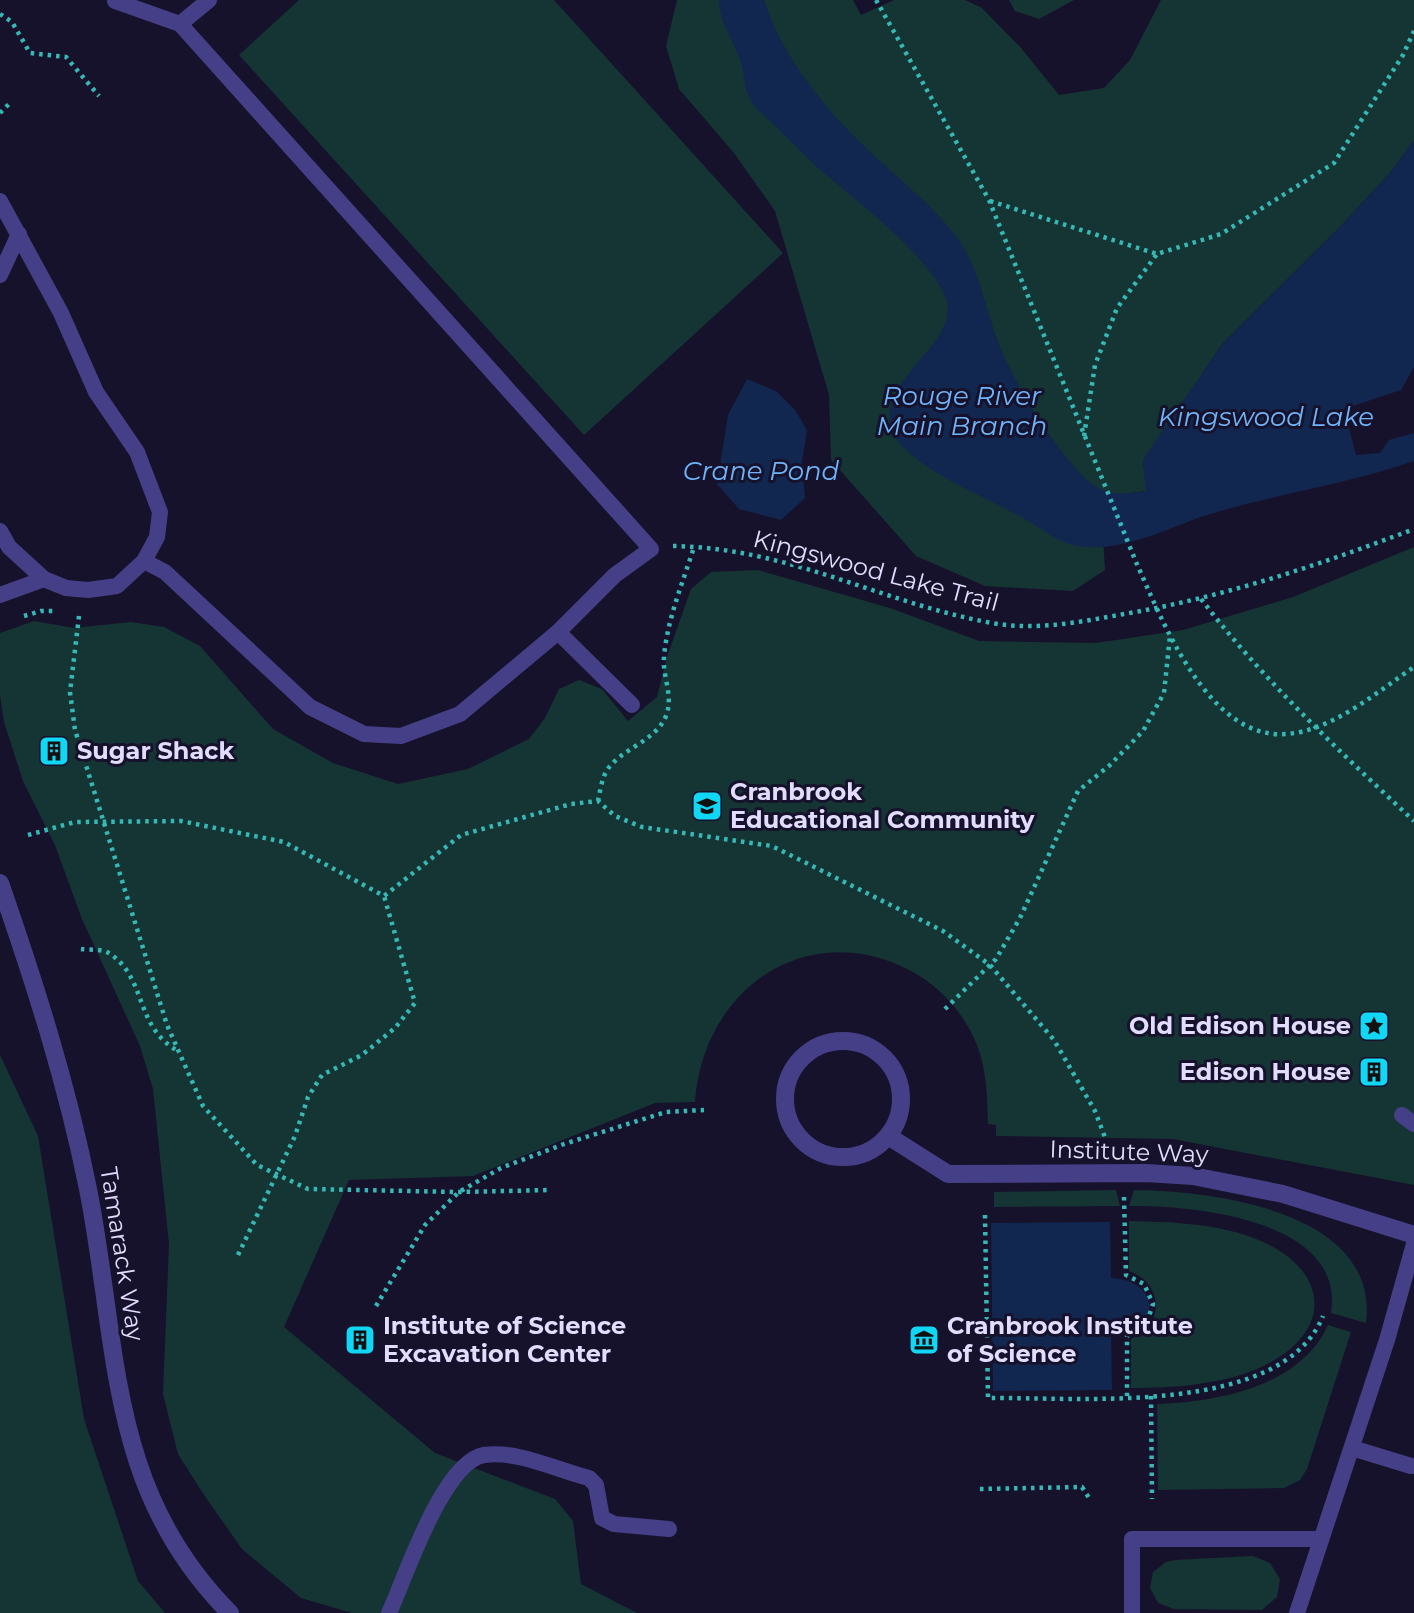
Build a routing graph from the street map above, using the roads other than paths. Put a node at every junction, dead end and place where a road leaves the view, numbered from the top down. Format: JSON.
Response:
{"nodes":[{"id":1,"x":209,"y":0,"type":"edge"},
{"id":2,"x":116,"y":1,"type":"edge"},
{"id":3,"x":180,"y":24,"type":"junction"},
{"id":4,"x":0,"y":201,"type":"edge"},
{"id":5,"x":19,"y":234,"type":"junction"},
{"id":6,"x":0,"y":275,"type":"edge"},
{"id":7,"x":0,"y":531,"type":"edge"},
{"id":8,"x":144,"y":561,"type":"junction"},
{"id":9,"x":44,"y":579,"type":"junction"},
{"id":10,"x":0,"y":595,"type":"edge"},
{"id":11,"x":558,"y":632,"type":"junction"},
{"id":12,"x":632,"y":705,"type":"dead end"},
{"id":13,"x":0,"y":883,"type":"edge"},
{"id":14,"x":888,"y":1136,"type":"junction"},
{"id":15,"x":1414,"y":1235,"type":"edge"},
{"id":16,"x":1414,"y":1244,"type":"edge"},
{"id":17,"x":1352,"y":1448,"type":"junction"},
{"id":18,"x":1411,"y":1466,"type":"dead end"},
{"id":19,"x":669,"y":1529,"type":"dead end"},
{"id":20,"x":1321,"y":1539,"type":"junction"},
{"id":21,"x":230,"y":1613,"type":"edge"},
{"id":22,"x":390,"y":1613,"type":"edge"},
{"id":23,"x":1132,"y":1613,"type":"edge"},
{"id":24,"x":1297,"y":1613,"type":"edge"}],
"edges":[{"from":1,"to":3,"type":"lane"},
{"from":2,"to":3,"type":"lane"},
{"from":3,"to":11,"type":"lane"},
{"from":4,"to":5,"type":"lane"},
{"from":5,"to":6,"type":"lane"},
{"from":5,"to":8,"type":"lane"},
{"from":7,"to":9,"type":"lane"},
{"from":8,"to":9,"type":"lane"},
{"from":8,"to":11,"type":"lane"},
{"from":9,"to":10,"type":"lane"},
{"from":11,"to":12,"type":"lane"},
{"from":13,"to":21,"type":"street","name":"Tamarack Way"},
{"from":14,"to":14,"type":"street"},
{"from":14,"to":15,"type":"street","name":"Institute Way"},
{"from":16,"to":17,"type":"lane"},
{"from":17,"to":18,"type":"lane"},
{"from":17,"to":20,"type":"lane"},
{"from":19,"to":22,"type":"lane"},
{"from":20,"to":23,"type":"lane"},
{"from":20,"to":24,"type":"lane"}]}
